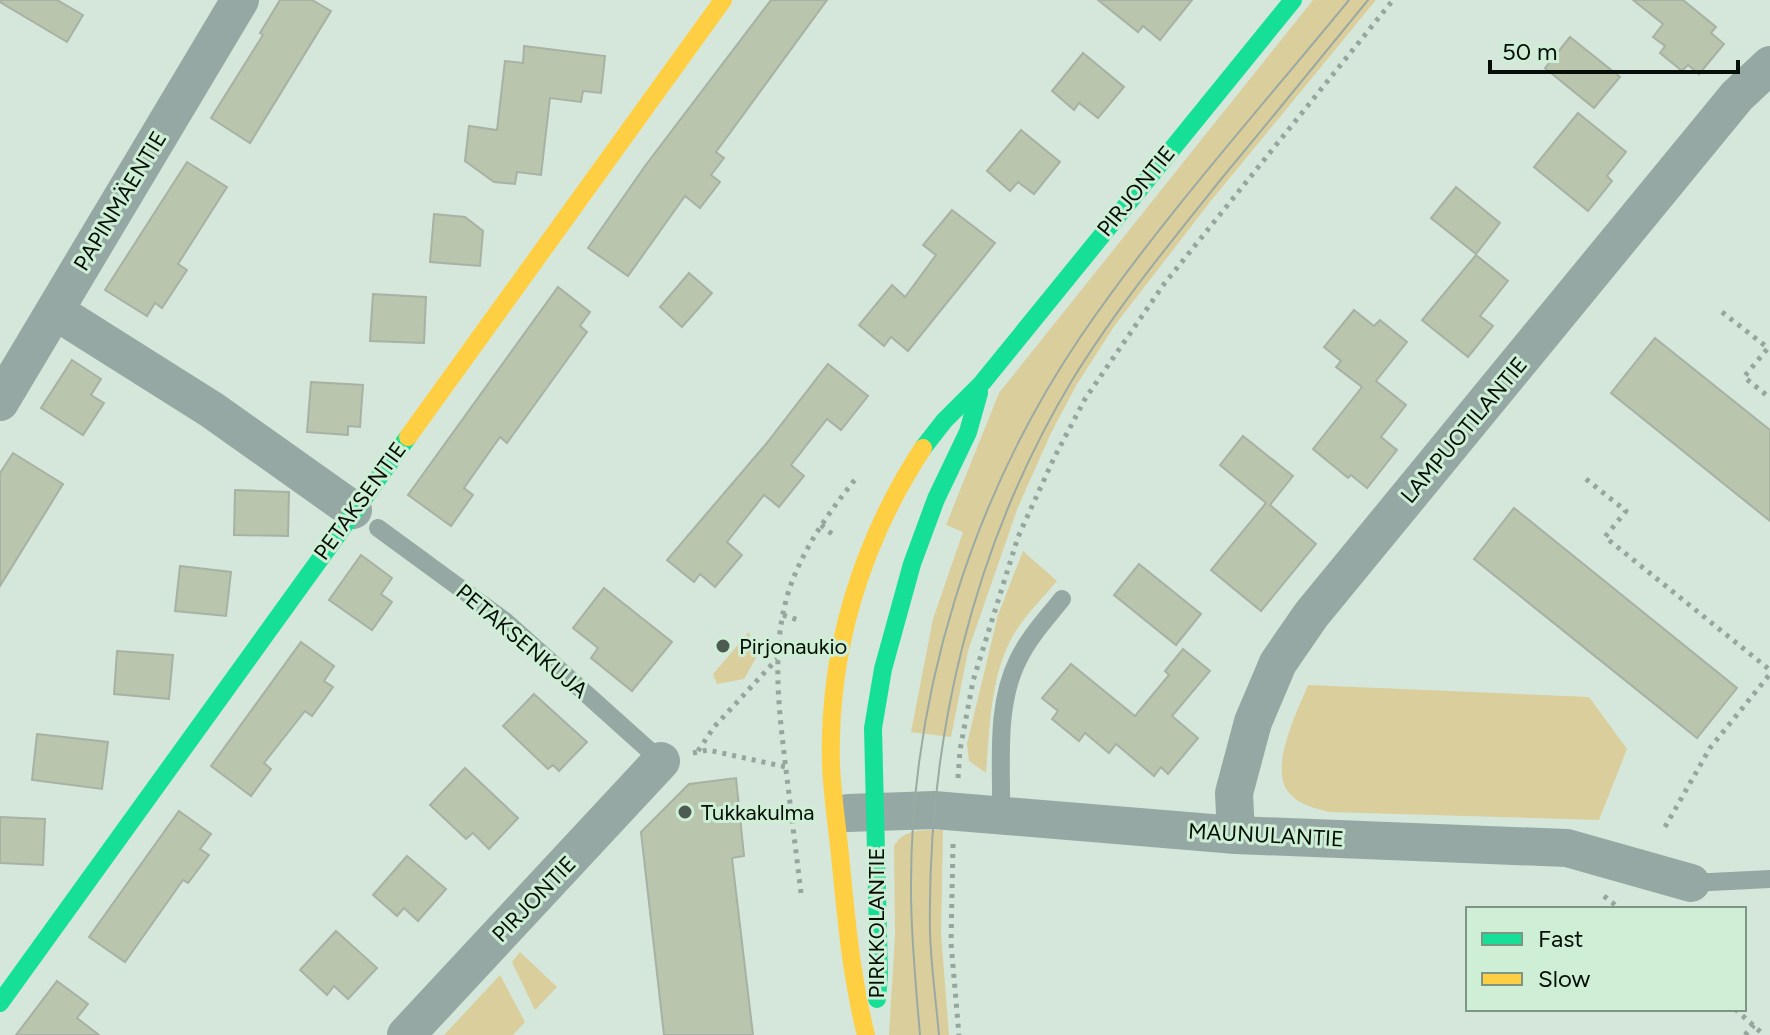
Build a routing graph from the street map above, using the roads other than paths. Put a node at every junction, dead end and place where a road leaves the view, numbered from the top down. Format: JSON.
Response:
{"nodes":[{"id":1,"x":240,"y":0,"type":"edge"},
{"id":2,"x":723,"y":0,"type":"edge"},
{"id":3,"x":1293,"y":0,"type":"edge"},
{"id":4,"x":1770,"y":65,"type":"edge"},
{"id":5,"x":55,"y":311,"type":"junction"},
{"id":6,"x":982,"y":383,"type":"junction"},
{"id":7,"x":0,"y":402,"type":"edge"},
{"id":8,"x":366,"y":519,"type":"junction"},
{"id":9,"x":1062,"y":599,"type":"dead end"},
{"id":10,"x":661,"y":761,"type":"joint"},
{"id":11,"x":875,"y":811,"type":"junction"},
{"id":12,"x":1001,"y":813,"type":"junction"},
{"id":13,"x":836,"y":814,"type":"junction"},
{"id":14,"x":1236,"y":835,"type":"junction"},
{"id":15,"x":1770,"y":879,"type":"edge"},
{"id":16,"x":1691,"y":883,"type":"joint"},
{"id":17,"x":0,"y":1003,"type":"edge"},
{"id":18,"x":406,"y":1035,"type":"edge"},
{"id":19,"x":866,"y":1035,"type":"edge"},
{"id":20,"x":874,"y":1035,"type":"edge"}],
"edges":[{"from":1,"to":5,"type":"street","name":"PAPINMÄENTIE"},
{"from":2,"to":8,"type":"main road","name":"PETAKSENTIE"},
{"from":3,"to":6,"type":"main road","name":"PIRJONTIE"},
{"from":4,"to":14,"type":"street","name":"LAMPUOTILANTIE"},
{"from":5,"to":7,"type":"street","name":"PAPINMÄENTIE"},
{"from":5,"to":8,"type":"street","name":"PETAKSENKUJA"},
{"from":6,"to":11,"type":"main road","name":"PIRJONTIE"},
{"from":6,"to":13,"type":"main road","name":"PIRJONTIE"},
{"from":8,"to":10,"type":"lane","name":"PETAKSENKUJA"},
{"from":8,"to":17,"type":"main road","name":"PETAKSENTIE"},
{"from":9,"to":12,"type":"lane"},
{"from":10,"to":18,"type":"street","name":"PIRJONTIE"},
{"from":11,"to":12,"type":"street","name":"MAUNULANTIE"},
{"from":11,"to":13,"type":"street","name":"MAUNULANTIE"},
{"from":11,"to":20,"type":"main road","name":"PIRKKOLANTIE"},
{"from":12,"to":14,"type":"street","name":"MAUNULANTIE"},
{"from":13,"to":19,"type":"main road","name":"PIRKKOLANTIE"},
{"from":14,"to":16,"type":"street","name":"MAUNULANTIE"},
{"from":15,"to":16,"type":"lane"}]}
